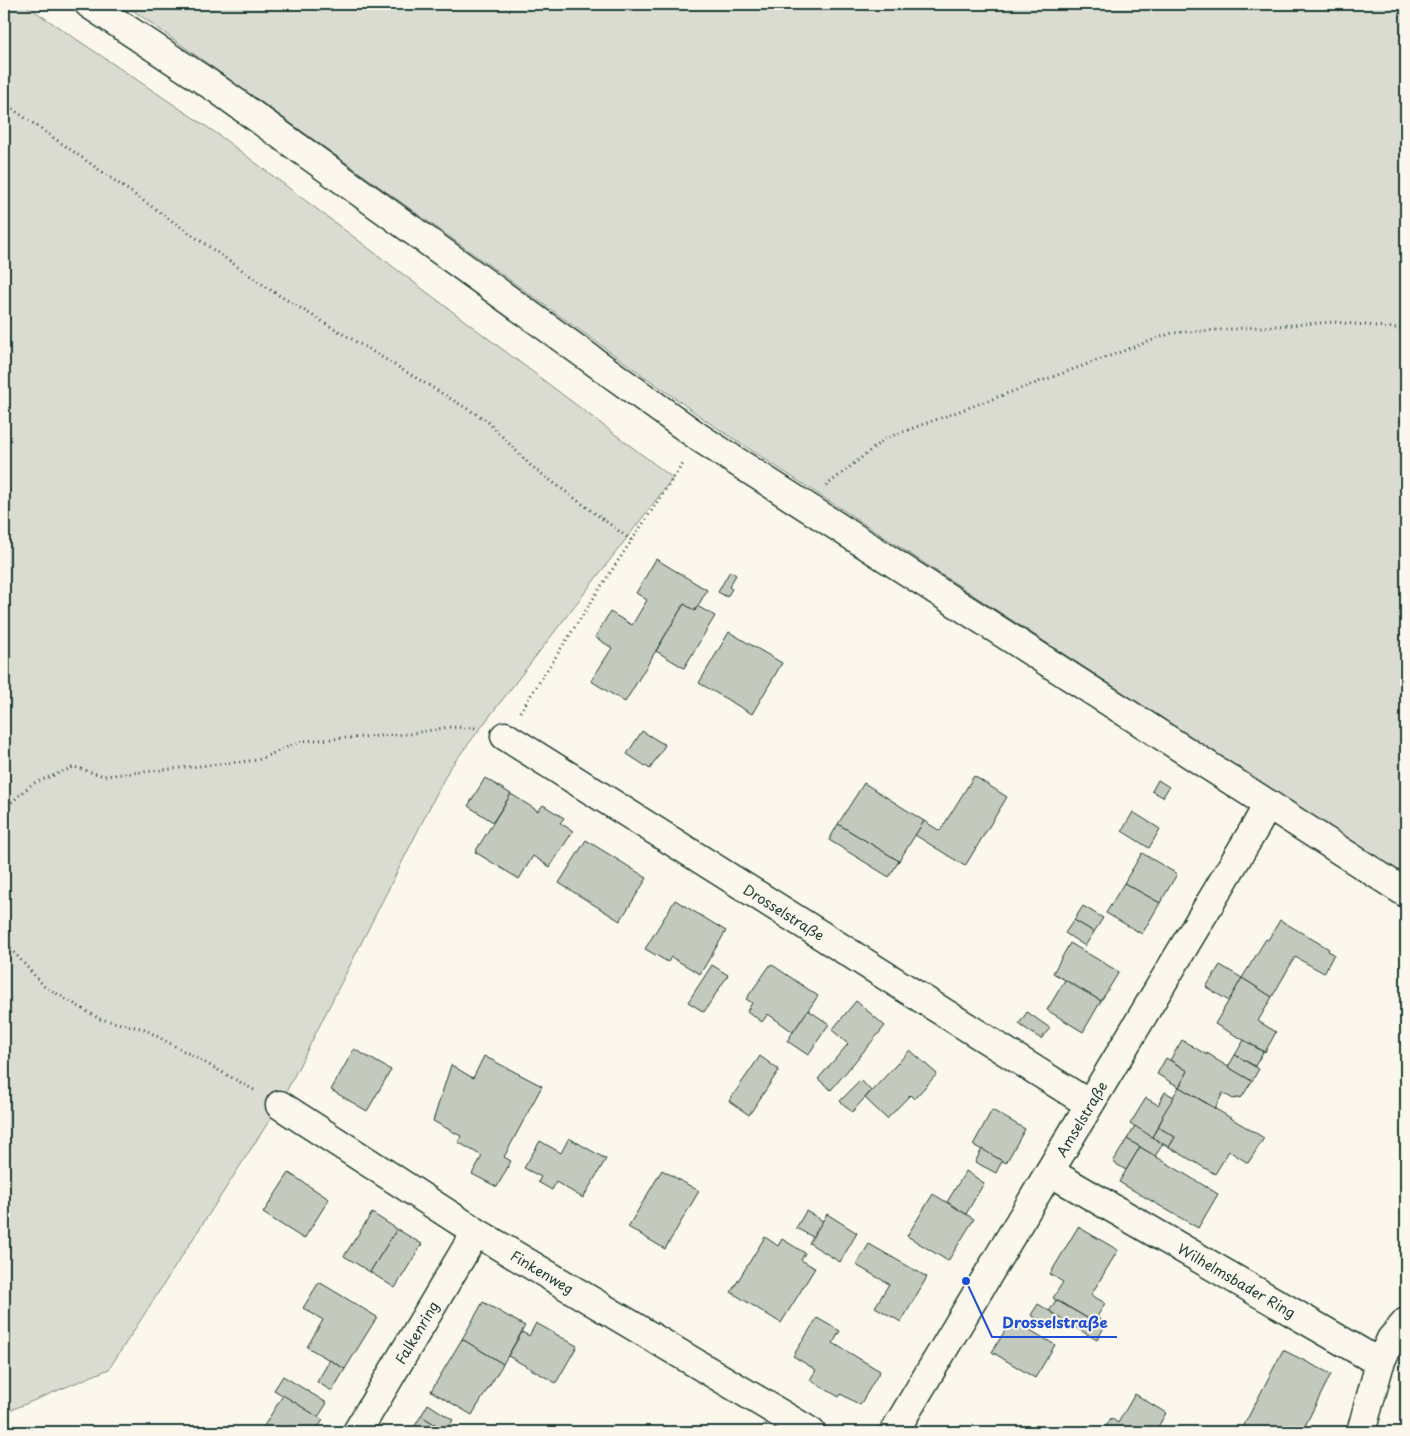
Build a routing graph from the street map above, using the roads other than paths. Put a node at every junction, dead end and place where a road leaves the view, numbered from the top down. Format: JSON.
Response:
{"nodes":[{"id":1,"x":89,"y":4,"type":"edge"},
{"id":2,"x":505,"y":736,"type":"road end"},
{"id":3,"x":1268,"y":804,"type":"junction"},
{"id":4,"x":1406,"y":893,"type":"edge"},
{"id":5,"x":280,"y":1104,"type":"road end"},
{"id":6,"x":1089,"y":1104,"type":"junction"},
{"id":7,"x":1050,"y":1172,"type":"junction"},
{"id":8,"x":476,"y":1232,"type":"junction"},
{"id":9,"x":1406,"y":1322,"type":"edge"},
{"id":10,"x":1380,"y":1364,"type":"junction"},
{"id":11,"x":357,"y":1432,"type":"edge"},
{"id":12,"x":811,"y":1432,"type":"edge"},
{"id":13,"x":894,"y":1432,"type":"edge"},
{"id":14,"x":1361,"y":1432,"type":"edge"}],
"edges":[{"from":1,"to":3,"type":"street"},
{"from":2,"to":6,"type":"street","name":"Drosselstraße"},
{"from":3,"to":4,"type":"street"},
{"from":3,"to":6,"type":"street","name":"Amselstraße"},
{"from":5,"to":8,"type":"street","name":"Finkenweg"},
{"from":6,"to":7,"type":"street","name":"Amselstraße"},
{"from":7,"to":10,"type":"street","name":"Wilhelmsbader Ring"},
{"from":7,"to":13,"type":"street","name":"Amselstraße"},
{"from":8,"to":11,"type":"street","name":"Falkenring"},
{"from":8,"to":12,"type":"street","name":"Finkenweg"},
{"from":9,"to":10,"type":"street"},
{"from":10,"to":14,"type":"street"}]}
